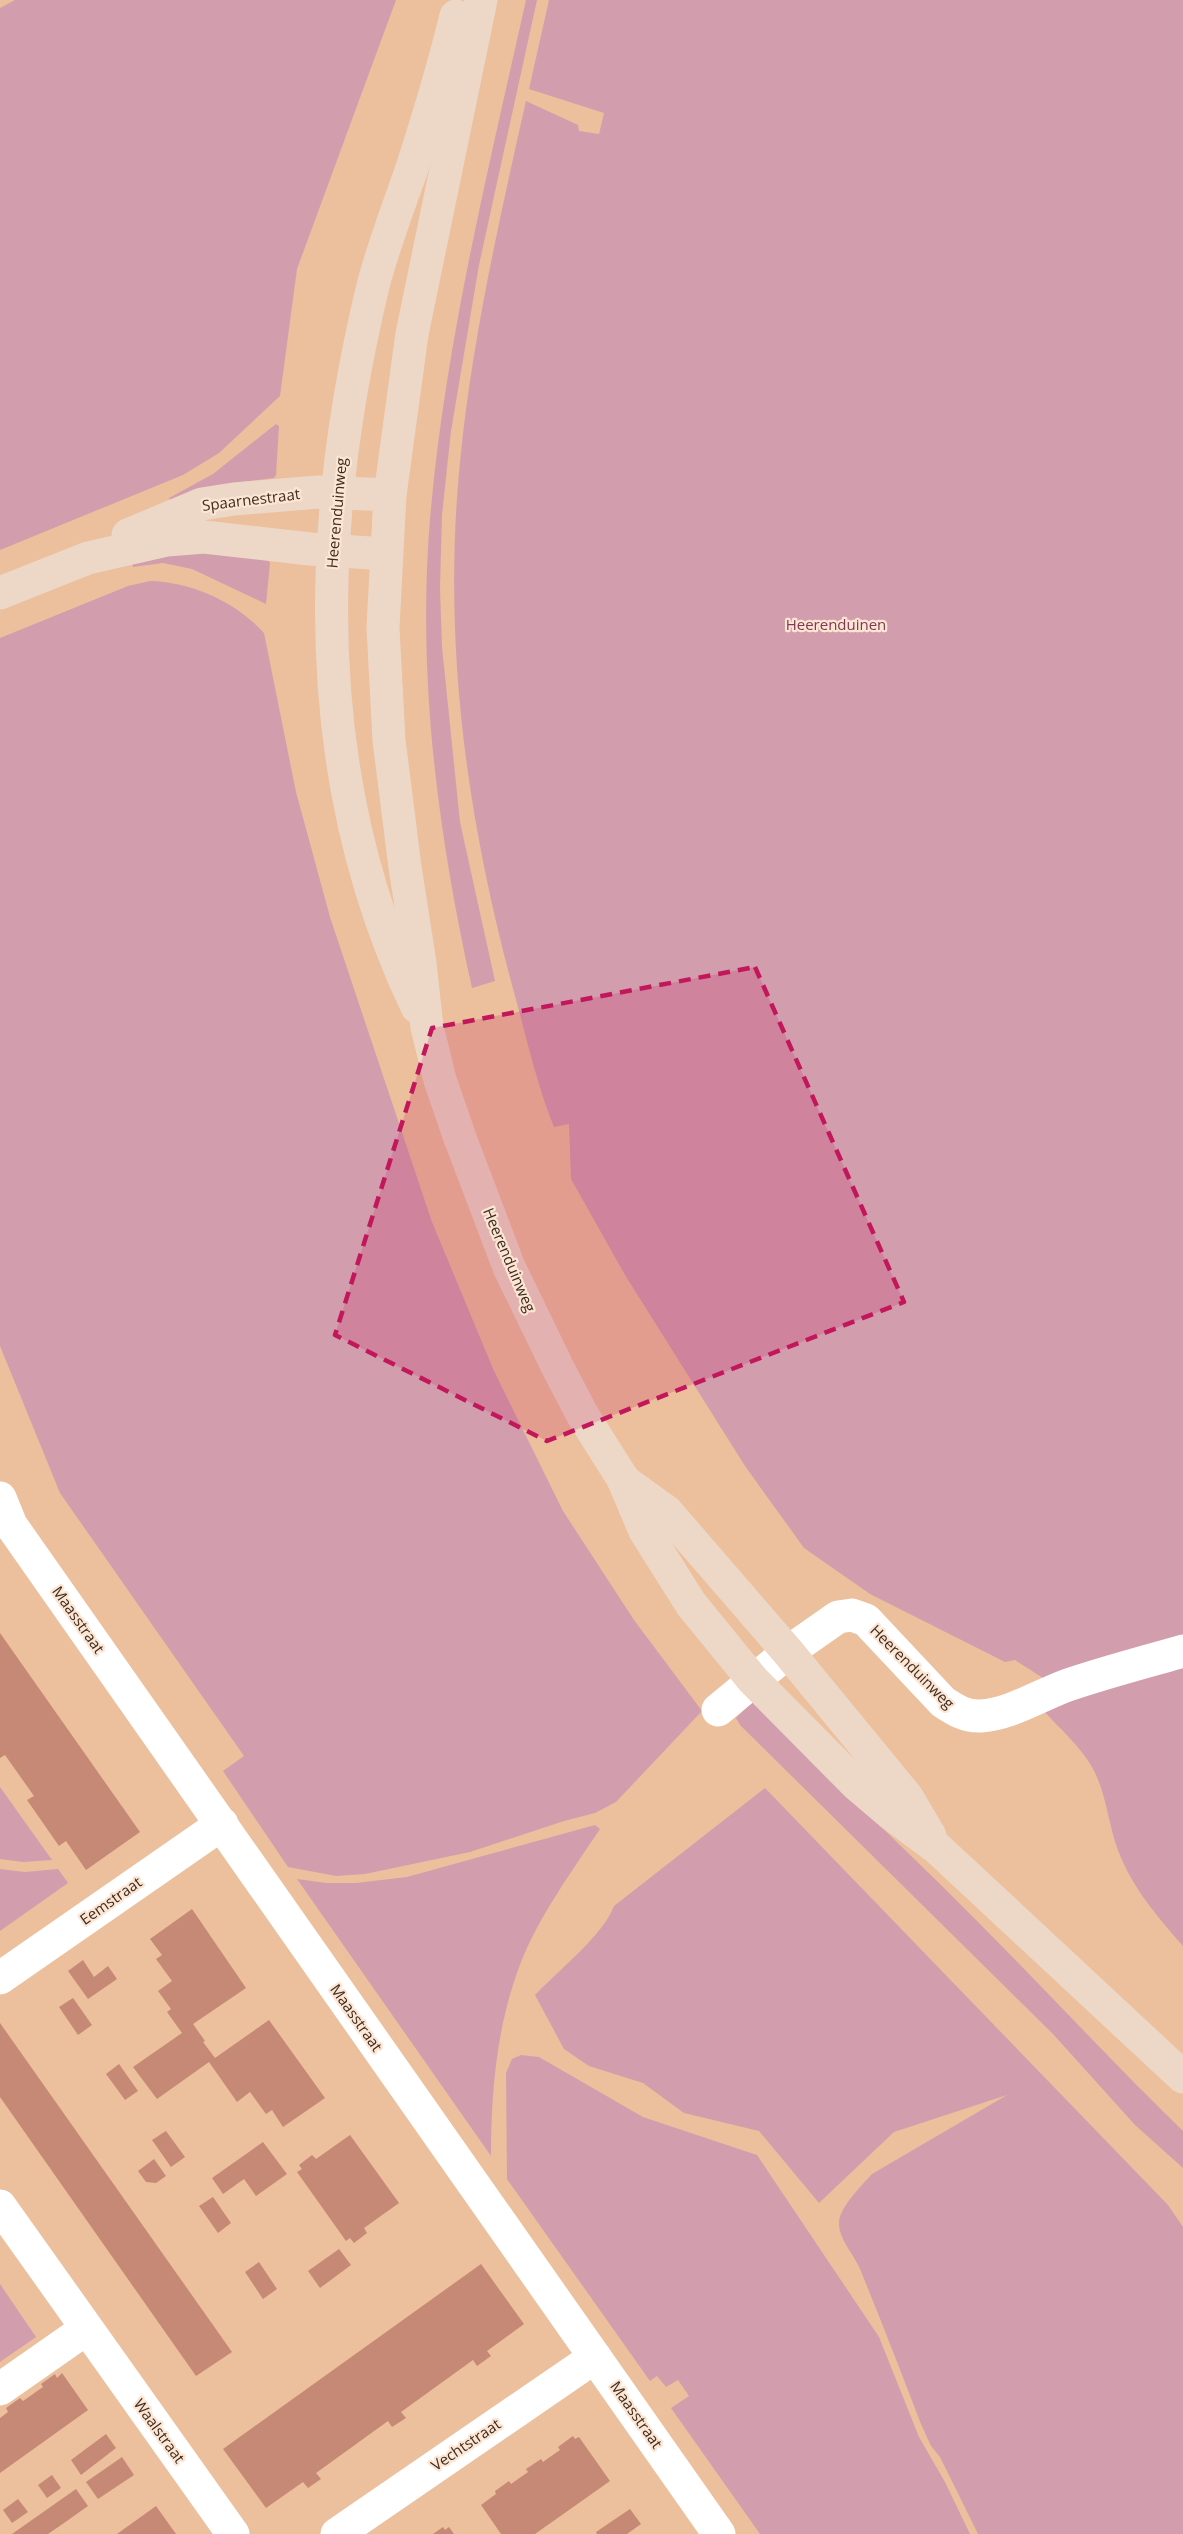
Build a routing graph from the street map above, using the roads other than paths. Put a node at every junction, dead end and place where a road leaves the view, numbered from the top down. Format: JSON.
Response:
{"nodes":[{"id":1,"x":459,"y":0,"type":"edge"},
{"id":2,"x":481,"y":0,"type":"edge"},
{"id":3,"x":337,"y":493,"type":"junction"},
{"id":4,"x":390,"y":495,"type":"junction"},
{"id":5,"x":333,"y":551,"type":"junction"},
{"id":6,"x":385,"y":554,"type":"junction"},
{"id":7,"x":88,"y":558,"type":"junction"},
{"id":8,"x":0,"y":592,"type":"edge"},
{"id":9,"x":427,"y":1027,"type":"junction"},
{"id":10,"x":623,"y":1479,"type":"junction"},
{"id":11,"x":0,"y":1498,"type":"edge"},
{"id":12,"x":1183,"y":1651,"type":"edge"},
{"id":13,"x":788,"y":1652,"type":"junction"},
{"id":14,"x":753,"y":1680,"type":"junction"},
{"id":15,"x":718,"y":1710,"type":"dead end"},
{"id":16,"x":222,"y":1824,"type":"junction"},
{"id":17,"x":937,"y":1848,"type":"junction"},
{"id":18,"x":0,"y":1978,"type":"edge"},
{"id":19,"x":1183,"y":2077,"type":"edge"},
{"id":20,"x":0,"y":2206,"type":"edge"},
{"id":21,"x":86,"y":2329,"type":"junction"},
{"id":22,"x":595,"y":2357,"type":"junction"},
{"id":23,"x":0,"y":2389,"type":"edge"},
{"id":24,"x":233,"y":2534,"type":"edge"},
{"id":25,"x":337,"y":2534,"type":"edge"},
{"id":26,"x":719,"y":2534,"type":"edge"}],
"edges":[{"from":1,"to":3,"type":"main road","name":"Heerenduinweg"},
{"from":2,"to":4,"type":"main road","name":"Heerenduinweg"},
{"from":3,"to":4,"type":"main road","name":"Spaarnestraat"},
{"from":3,"to":5,"type":"main road","name":"Heerenduinweg"},
{"from":3,"to":7,"type":"main road","name":"Spaarnestraat"},
{"from":4,"to":6,"type":"main road","name":"Heerenduinweg"},
{"from":5,"to":6,"type":"main road","name":"Spaarnestraat"},
{"from":5,"to":7,"type":"main road","name":"Spaarnestraat"},
{"from":5,"to":9,"type":"main road","name":"Heerenduinweg"},
{"from":6,"to":9,"type":"main road","name":"Heerenduinweg"},
{"from":7,"to":8,"type":"main road","name":"Spaarnestraat"},
{"from":9,"to":10,"type":"main road","name":"Heerenduinweg"},
{"from":10,"to":13,"type":"main road","name":"Heerenduinweg"},
{"from":10,"to":14,"type":"main road","name":"Heerenduinweg"},
{"from":11,"to":16,"type":"street","name":"Maasstraat"},
{"from":12,"to":13,"type":"street","name":"Heerenduinweg"},
{"from":13,"to":14,"type":"street","name":"Heerenduinweg"},
{"from":13,"to":17,"type":"main road","name":"Heerenduinweg"},
{"from":14,"to":15,"type":"street","name":"Heerenduinweg"},
{"from":14,"to":17,"type":"main road","name":"Heerenduinweg"},
{"from":16,"to":18,"type":"street","name":"Eemstraat"},
{"from":16,"to":22,"type":"street","name":"Maasstraat"},
{"from":17,"to":19,"type":"main road","name":"Heerenduinweg"},
{"from":20,"to":21,"type":"street","name":"Waalstraat"},
{"from":21,"to":23,"type":"street"},
{"from":21,"to":24,"type":"street","name":"Waalstraat"},
{"from":22,"to":25,"type":"street","name":"Vechtstraat"},
{"from":22,"to":26,"type":"street","name":"Maasstraat"}]}
